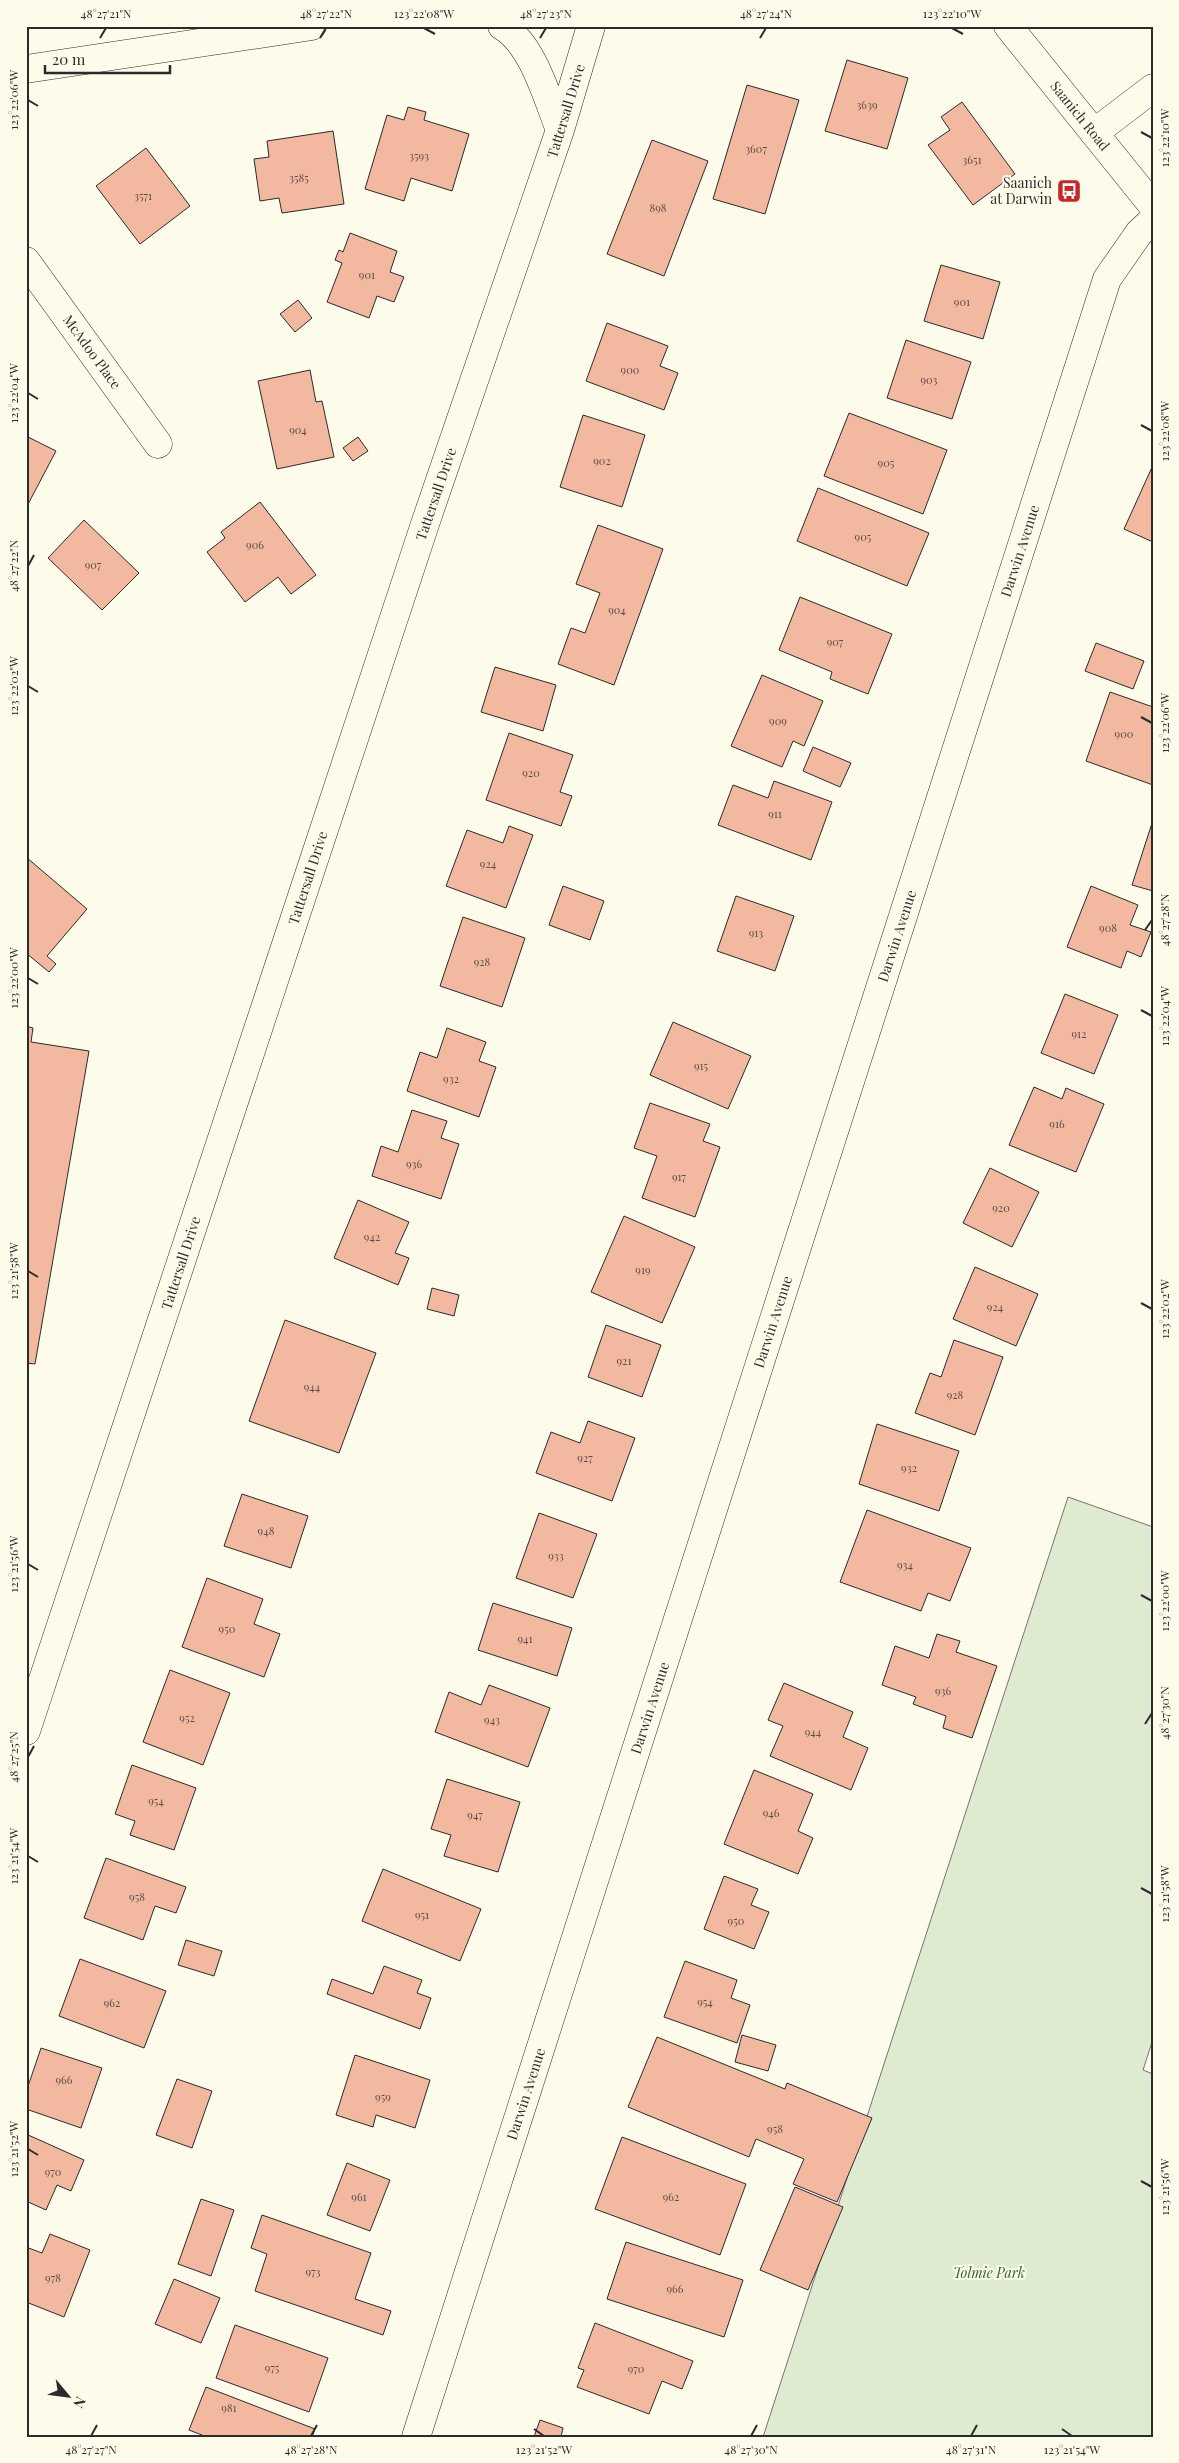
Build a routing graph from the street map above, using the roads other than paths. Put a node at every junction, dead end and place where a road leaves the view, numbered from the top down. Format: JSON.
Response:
{"nodes":[{"id":1,"x":312,"y":26,"type":"edge"},
{"id":2,"x":502,"y":26,"type":"edge"},
{"id":3,"x":591,"y":26,"type":"edge"},
{"id":4,"x":1008,"y":26,"type":"edge"},
{"id":5,"x":26,"y":69,"type":"edge"},
{"id":6,"x":1153,"y":88,"type":"edge"},
{"id":7,"x":560,"y":130,"type":"junction"},
{"id":8,"x":1094,"y":133,"type":"junction"},
{"id":9,"x":1153,"y":206,"type":"edge"},
{"id":10,"x":1153,"y":220,"type":"edge"},
{"id":11,"x":26,"y":261,"type":"edge"},
{"id":12,"x":158,"y":444,"type":"dead end"},
{"id":13,"x":26,"y":1731,"type":"edge"},
{"id":14,"x":416,"y":2437,"type":"edge"}],
"edges":[{"from":1,"to":5,"type":"street"},
{"from":2,"to":7,"type":"street"},
{"from":3,"to":7,"type":"street","name":"Tattersall Drive"},
{"from":4,"to":8,"type":"street","name":"Saanich Road"},
{"from":6,"to":8,"type":"street"},
{"from":7,"to":13,"type":"street","name":"Tattersall Drive"},
{"from":8,"to":9,"type":"street","name":"Saanich Road"},
{"from":10,"to":14,"type":"street","name":"Darwin Avenue"},
{"from":11,"to":12,"type":"street","name":"McAdoo Place"}]}
